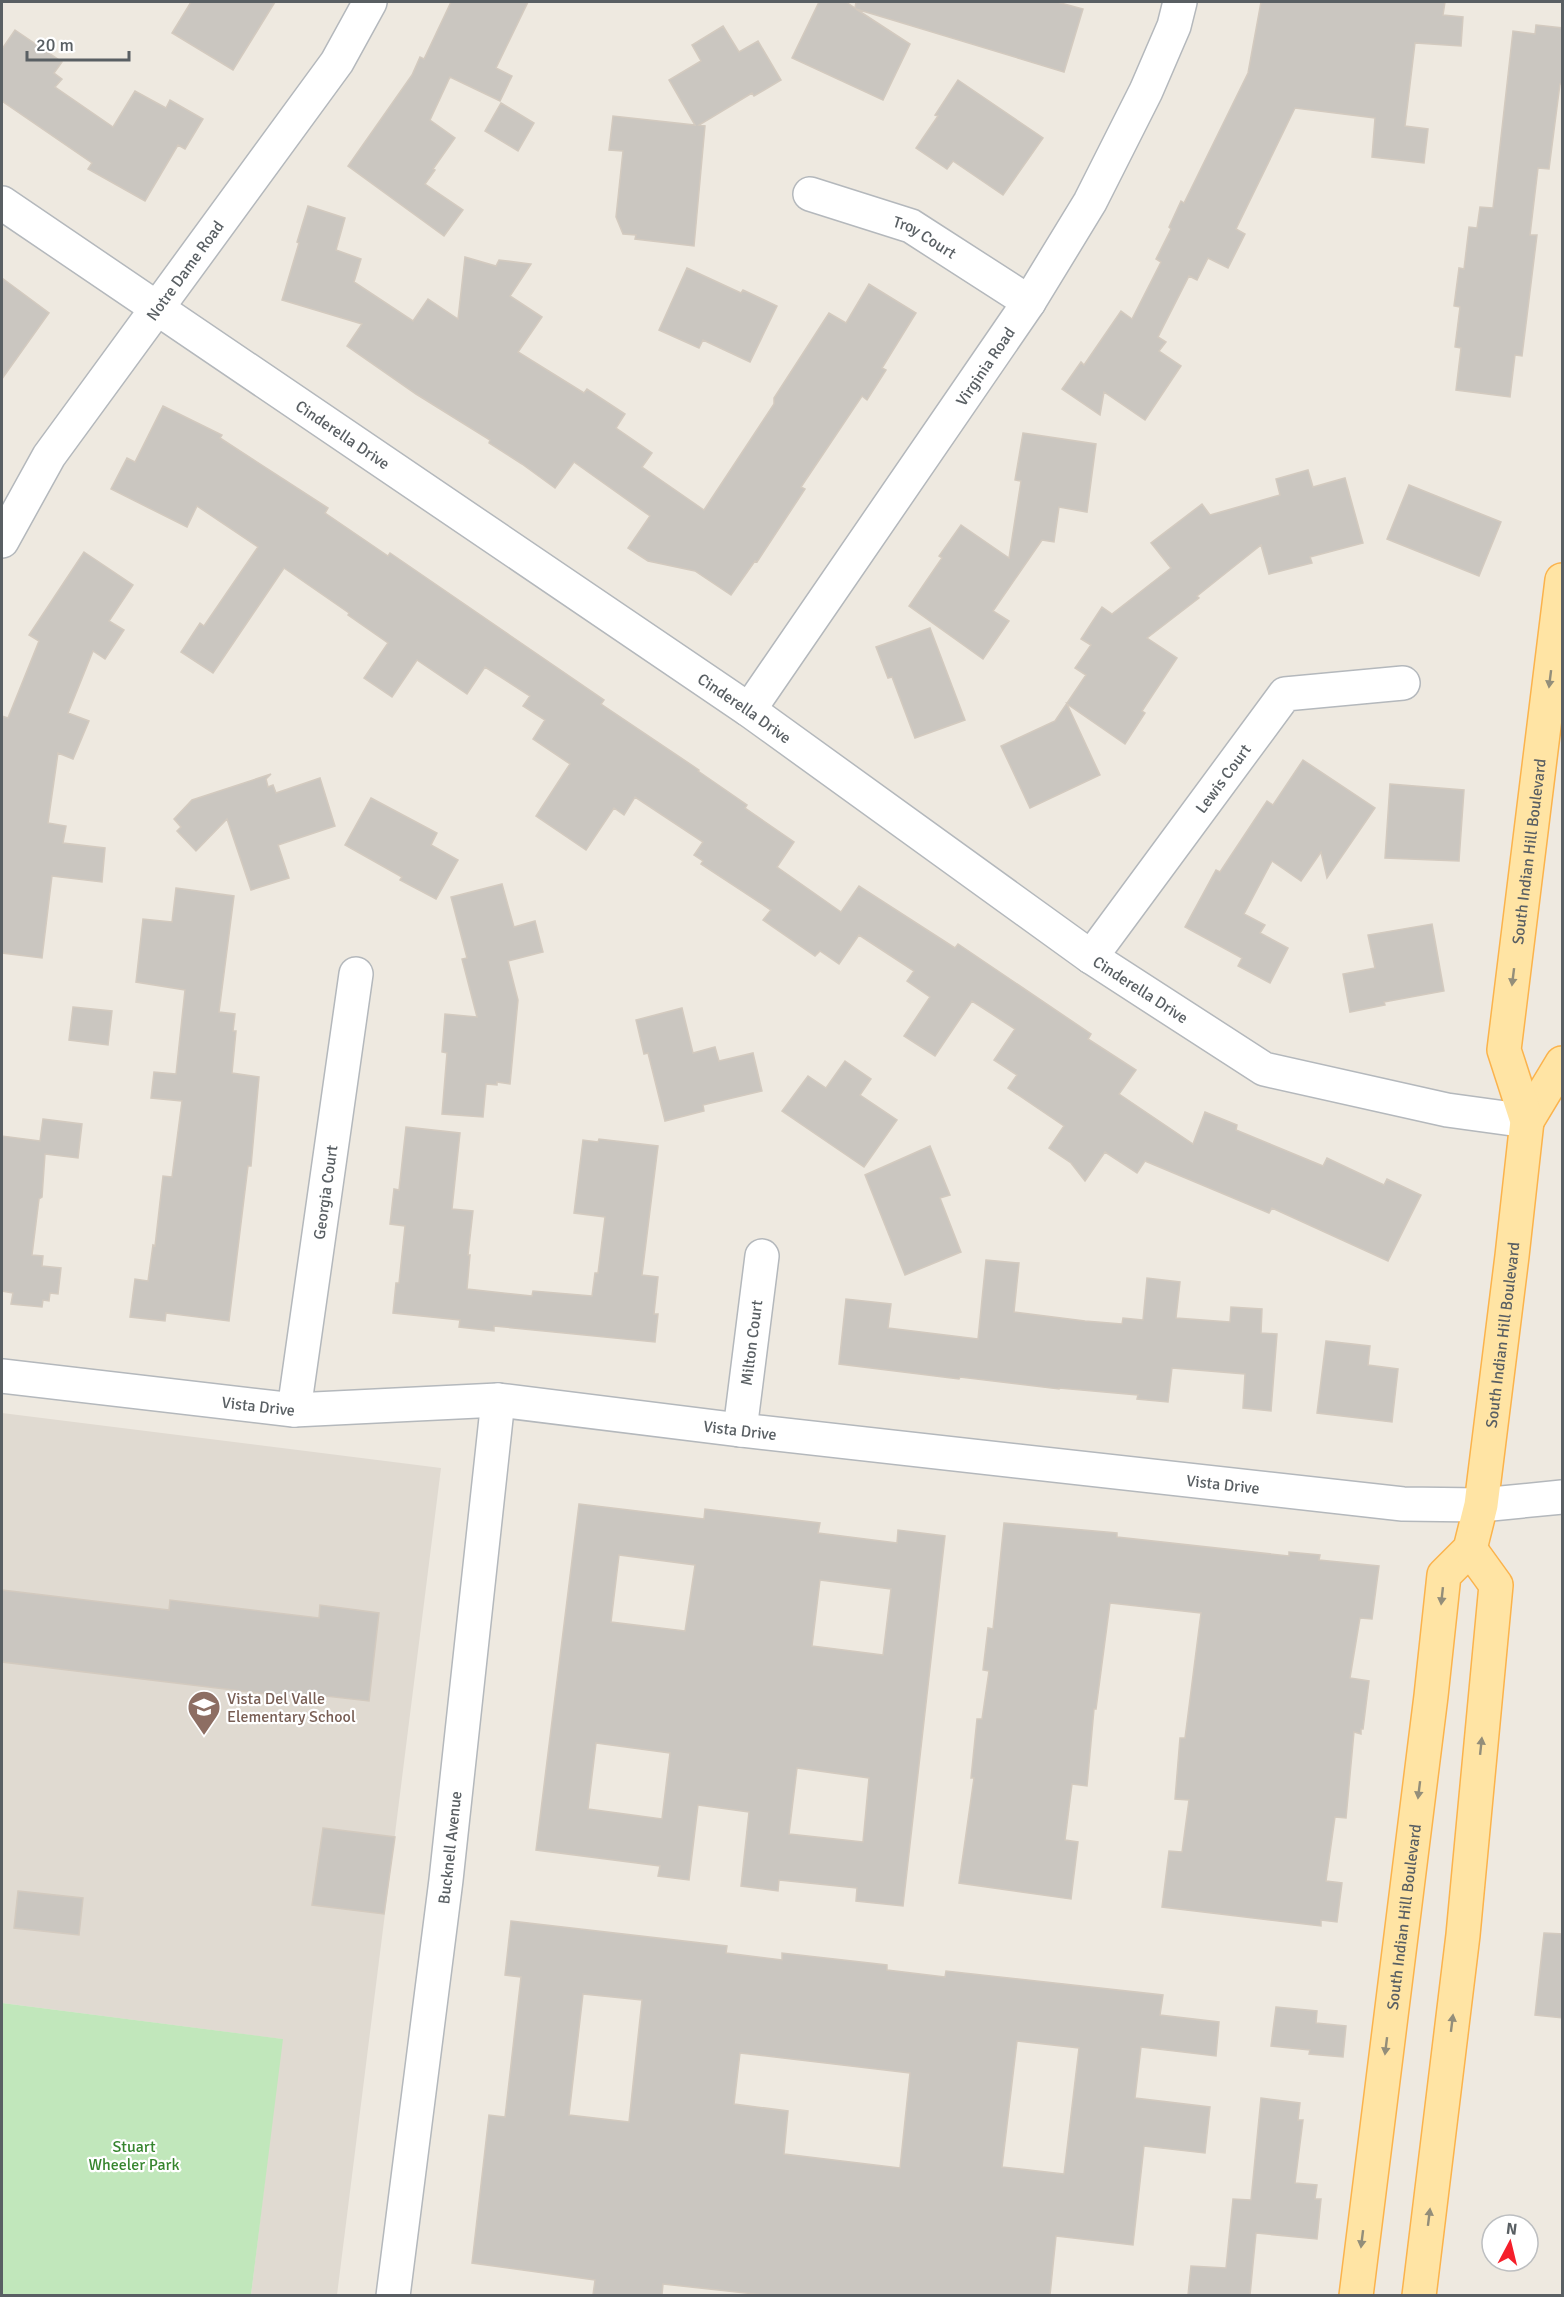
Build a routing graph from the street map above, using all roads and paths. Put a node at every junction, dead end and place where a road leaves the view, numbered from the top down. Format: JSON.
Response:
{"nodes":[{"id":1,"x":370,"y":2,"type":"edge"},
{"id":2,"x":1180,"y":2,"type":"edge"},
{"id":3,"x":810,"y":194,"type":"dead end"},
{"id":4,"x":2,"y":202,"type":"edge"},
{"id":5,"x":1029,"y":302,"type":"junction"},
{"id":6,"x":157,"y":307,"type":"junction"},
{"id":7,"x":2,"y":541,"type":"edge"},
{"id":8,"x":1563,"y":580,"type":"edge"},
{"id":9,"x":1403,"y":683,"type":"dead end"},
{"id":10,"x":749,"y":710,"type":"junction"},
{"id":11,"x":1091,"y":957,"type":"junction"},
{"id":12,"x":356,"y":974,"type":"dead end"},
{"id":13,"x":1563,"y":1063,"type":"edge"},
{"id":14,"x":1527,"y":1121,"type":"junction"},
{"id":15,"x":762,"y":1256,"type":"dead end"},
{"id":16,"x":2,"y":1376,"type":"edge"},
{"id":17,"x":498,"y":1400,"type":"junction"},
{"id":18,"x":294,"y":1410,"type":"junction"},
{"id":19,"x":740,"y":1430,"type":"junction"},
{"id":20,"x":1563,"y":1497,"type":"edge"},
{"id":21,"x":1481,"y":1505,"type":"junction"},
{"id":22,"x":1470,"y":1549,"type":"junction"},
{"id":23,"x":393,"y":2295,"type":"edge"},
{"id":24,"x":1356,"y":2295,"type":"edge"},
{"id":25,"x":1419,"y":2295,"type":"edge"}],
"edges":[{"from":1,"to":6,"type":"street","name":"Notre Dame Road"},
{"from":2,"to":5,"type":"street","name":"Virginia Road"},
{"from":3,"to":5,"type":"street","name":"Troy Court"},
{"from":4,"to":6,"type":"street","name":"Cinderella Drive"},
{"from":5,"to":10,"type":"street","name":"Virginia Road"},
{"from":6,"to":7,"type":"street","name":"Notre Dame Road"},
{"from":6,"to":10,"type":"street","name":"Cinderella Drive"},
{"from":8,"to":14,"type":"main road","name":"South Indian Hill Boulevard","one_way":true},
{"from":9,"to":11,"type":"street","name":"Lewis Court"},
{"from":10,"to":11,"type":"street","name":"Cinderella Drive"},
{"from":11,"to":14,"type":"street","name":"Cinderella Drive"},
{"from":12,"to":18,"type":"street","name":"Georgia Court"},
{"from":13,"to":14,"type":"main road","name":"South Indian Hill Boulevard"},
{"from":14,"to":21,"type":"main road","name":"South Indian Hill Boulevard"},
{"from":15,"to":19,"type":"street","name":"Milton Court"},
{"from":16,"to":18,"type":"street","name":"Vista Drive"},
{"from":17,"to":18,"type":"street","name":"Vista Drive"},
{"from":17,"to":19,"type":"street","name":"Vista Drive"},
{"from":17,"to":23,"type":"street","name":"Bucknell Avenue"},
{"from":19,"to":21,"type":"street","name":"Vista Drive"},
{"from":20,"to":21,"type":"street","name":"Vista Drive"},
{"from":21,"to":22,"type":"main road","name":"South Indian Hill Boulevard"},
{"from":22,"to":24,"type":"main road","name":"South Indian Hill Boulevard","one_way":true},
{"from":25,"to":22,"type":"main road","one_way":true}]}
